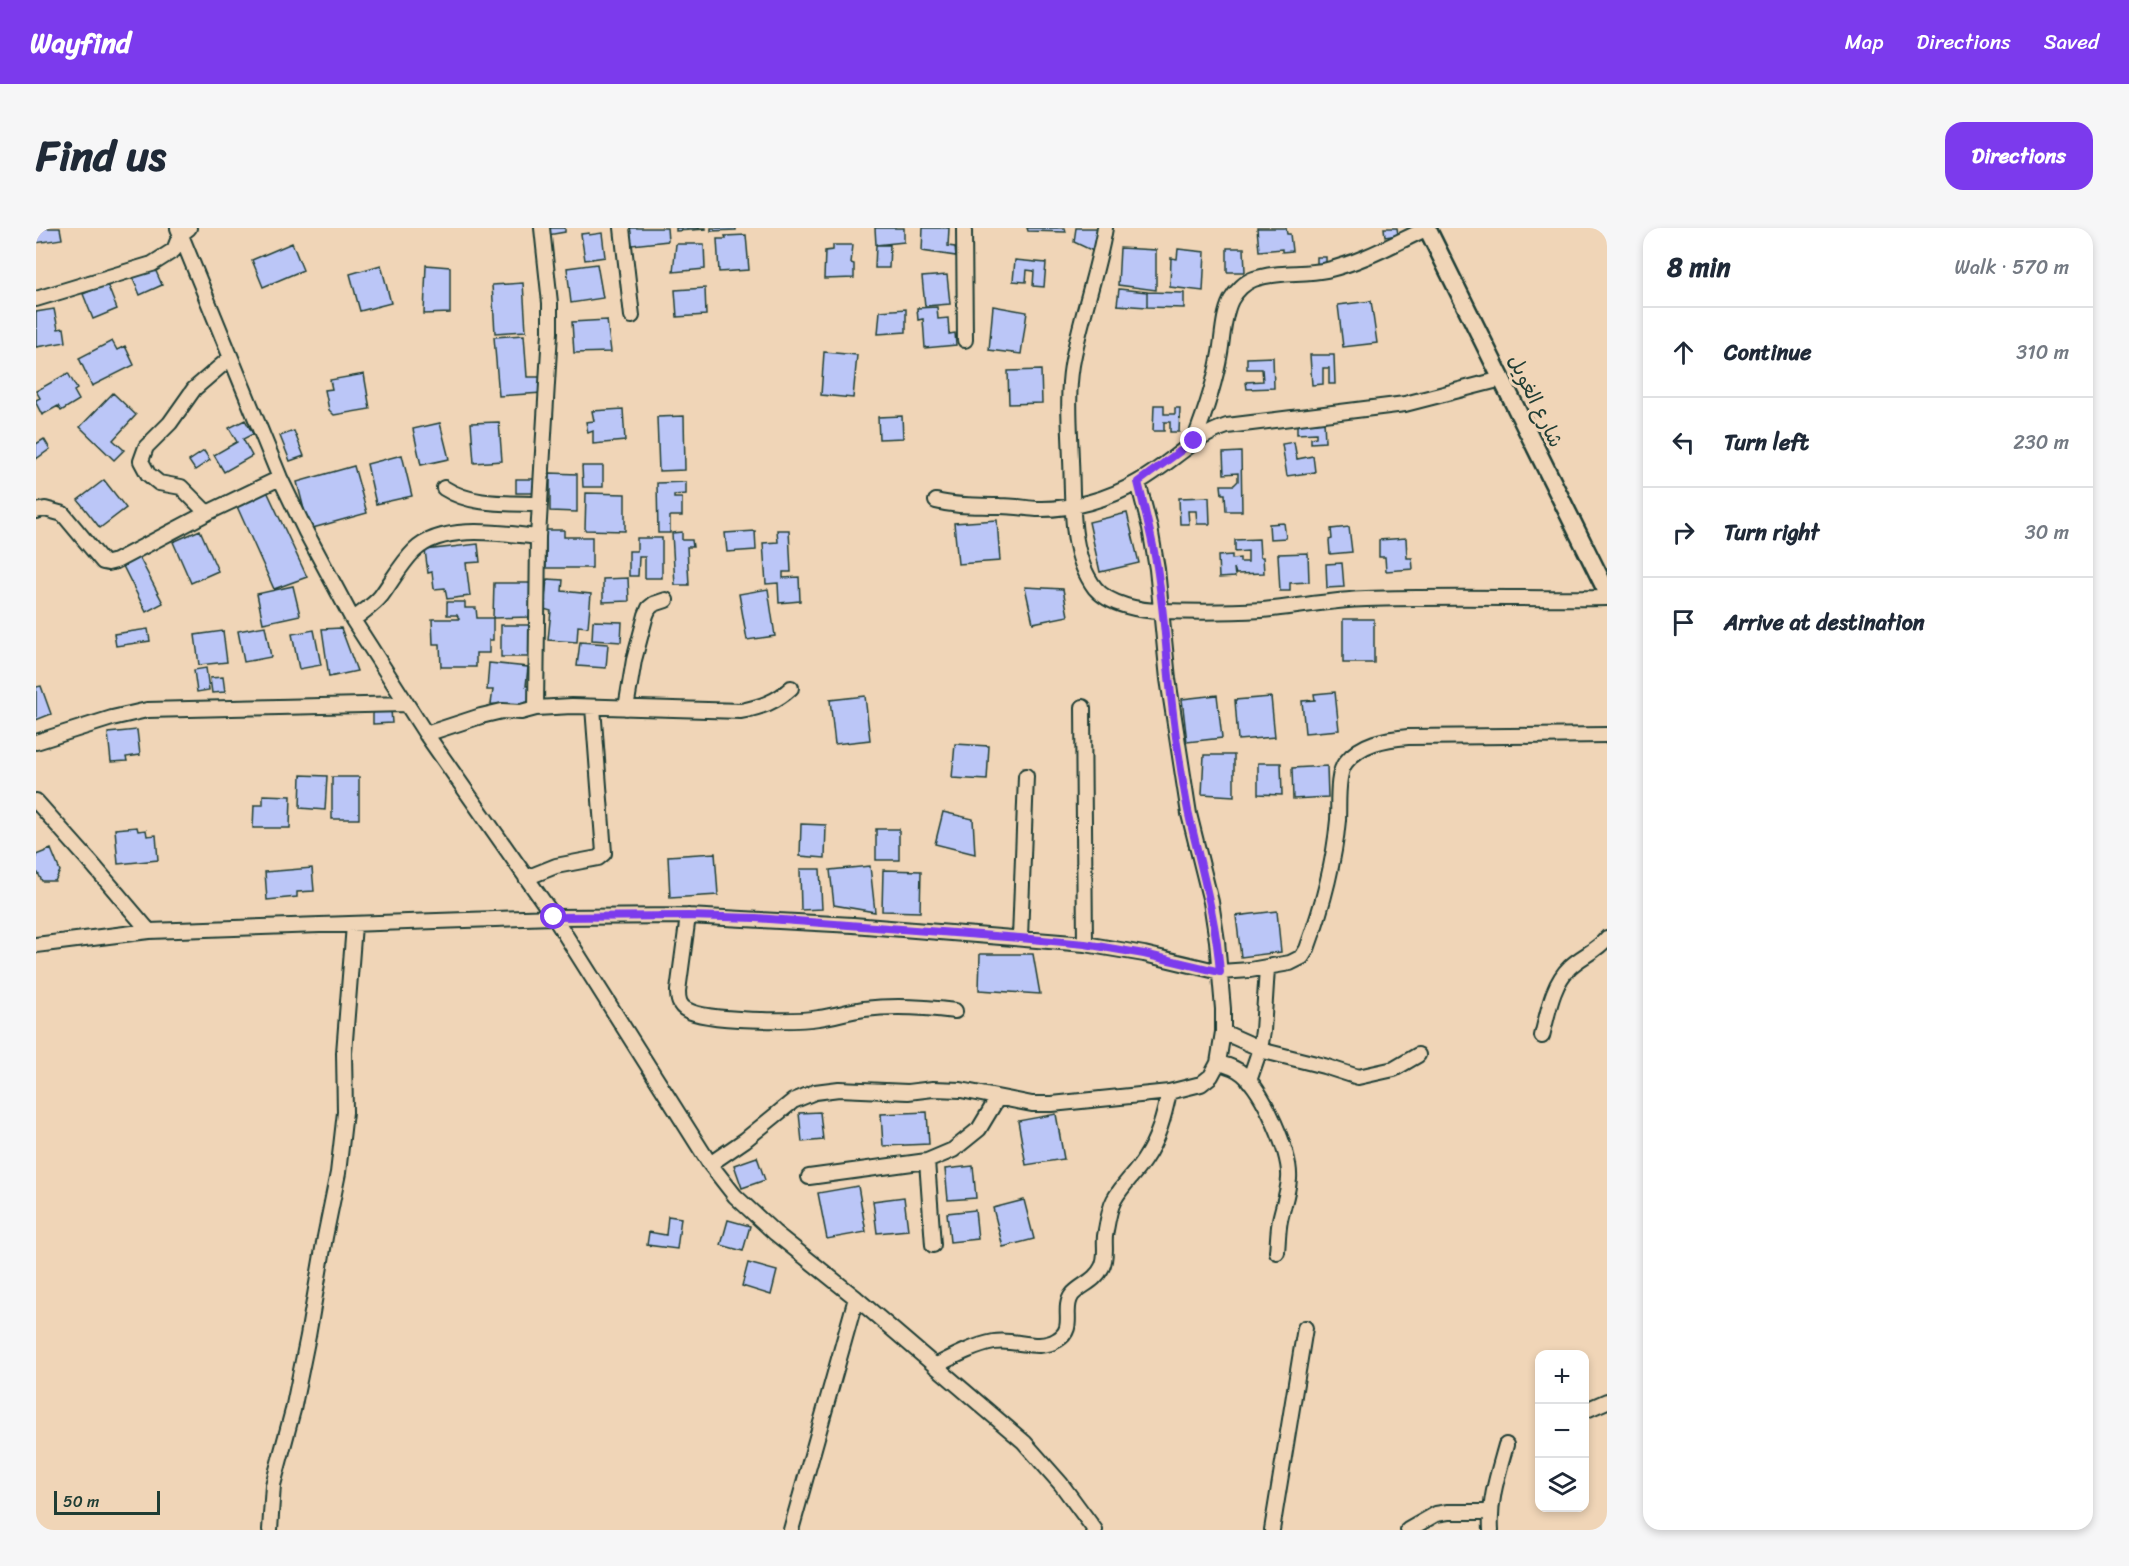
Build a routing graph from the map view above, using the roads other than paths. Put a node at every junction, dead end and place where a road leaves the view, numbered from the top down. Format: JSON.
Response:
{"nodes":[{"id":1,"x":542,"y":228,"type":"edge"},
{"id":2,"x":622,"y":228,"type":"edge"},
{"id":3,"x":964,"y":228,"type":"edge"},
{"id":4,"x":1105,"y":228,"type":"edge"},
{"id":5,"x":1428,"y":228,"type":"edge"},
{"id":6,"x":182,"y":230,"type":"edge"},
{"id":7,"x":36,"y":299,"type":"edge"},
{"id":8,"x":632,"y":316,"type":"dead end"},
{"id":9,"x":965,"y":340,"type":"dead end"},
{"id":10,"x":230,"y":358,"type":"junction"},
{"id":11,"x":1502,"y":379,"type":"junction"},
{"id":12,"x":1194,"y":441,"type":"junction"},
{"id":13,"x":280,"y":478,"type":"junction"},
{"id":14,"x":1138,"y":482,"type":"junction"},
{"id":15,"x":444,"y":488,"type":"dead end"},
{"id":16,"x":936,"y":501,"type":"dead end"},
{"id":17,"x":539,"y":504,"type":"junction"},
{"id":18,"x":1072,"y":506,"type":"junction"},
{"id":19,"x":36,"y":511,"type":"edge"},
{"id":20,"x":207,"y":513,"type":"junction"},
{"id":21,"x":538,"y":537,"type":"junction"},
{"id":22,"x":1607,"y":592,"type":"edge"},
{"id":23,"x":1607,"y":598,"type":"edge"},
{"id":24,"x":666,"y":600,"type":"dead end"},
{"id":25,"x":1161,"y":611,"type":"junction"},
{"id":26,"x":353,"y":620,"type":"junction"},
{"id":27,"x":791,"y":688,"type":"dead end"},
{"id":28,"x":406,"y":704,"type":"junction"},
{"id":29,"x":593,"y":707,"type":"junction"},
{"id":30,"x":1083,"y":707,"type":"dead end"},
{"id":31,"x":536,"y":708,"type":"junction"},
{"id":32,"x":626,"y":708,"type":"junction"},
{"id":33,"x":426,"y":734,"type":"junction"},
{"id":34,"x":1607,"y":735,"type":"edge"},
{"id":35,"x":36,"y":742,"type":"edge"},
{"id":36,"x":1026,"y":777,"type":"dead end"},
{"id":37,"x":36,"y":801,"type":"edge"},
{"id":38,"x":526,"y":878,"type":"junction"},
{"id":39,"x":688,"y":916,"type":"junction"},
{"id":40,"x":554,"y":917,"type":"junction"},
{"id":41,"x":354,"y":925,"type":"junction"},
{"id":42,"x":149,"y":931,"type":"junction"},
{"id":43,"x":1020,"y":938,"type":"junction"},
{"id":44,"x":1607,"y":938,"type":"edge"},
{"id":45,"x":1085,"y":944,"type":"junction"},
{"id":46,"x":36,"y":945,"type":"edge"},
{"id":47,"x":1267,"y":968,"type":"junction"},
{"id":48,"x":1220,"y":972,"type":"junction"},
{"id":49,"x":955,"y":1011,"type":"dead end"},
{"id":50,"x":1222,"y":1032,"type":"junction"},
{"id":51,"x":1542,"y":1036,"type":"dead end"},
{"id":52,"x":1260,"y":1049,"type":"junction"},
{"id":53,"x":1418,"y":1055,"type":"dead end"},
{"id":54,"x":1218,"y":1063,"type":"junction"},
{"id":55,"x":1249,"y":1081,"type":"junction"},
{"id":56,"x":1169,"y":1092,"type":"junction"},
{"id":57,"x":997,"y":1099,"type":"junction"},
{"id":58,"x":927,"y":1161,"type":"junction"},
{"id":59,"x":710,"y":1164,"type":"junction"},
{"id":60,"x":809,"y":1178,"type":"dead end"},
{"id":61,"x":933,"y":1245,"type":"dead end"},
{"id":62,"x":1277,"y":1252,"type":"dead end"},
{"id":63,"x":856,"y":1298,"type":"junction"},
{"id":64,"x":1305,"y":1328,"type":"dead end"},
{"id":65,"x":934,"y":1366,"type":"junction"},
{"id":66,"x":1607,"y":1401,"type":"edge"},
{"id":67,"x":1589,"y":1409,"type":"edge"},
{"id":68,"x":1506,"y":1445,"type":"dead end"},
{"id":69,"x":1490,"y":1512,"type":"junction"},
{"id":70,"x":270,"y":1530,"type":"edge"},
{"id":71,"x":791,"y":1530,"type":"edge"},
{"id":72,"x":1095,"y":1530,"type":"edge"},
{"id":73,"x":1272,"y":1530,"type":"edge"},
{"id":74,"x":1408,"y":1530,"type":"edge"},
{"id":75,"x":1491,"y":1530,"type":"edge"}],
"edges":[{"from":1,"to":17,"type":"street"},
{"from":2,"to":8,"type":"street"},
{"from":3,"to":9,"type":"street"},
{"from":4,"to":18,"type":"street"},
{"from":5,"to":11,"type":"street","name":"شارع الغويل"},
{"from":5,"to":12,"type":"street"},
{"from":6,"to":7,"type":"street"},
{"from":6,"to":10,"type":"street"},
{"from":10,"to":13,"type":"street"},
{"from":10,"to":20,"type":"street"},
{"from":11,"to":12,"type":"street"},
{"from":11,"to":22,"type":"street","name":"شارع الغويل"},
{"from":12,"to":14,"type":"street"},
{"from":13,"to":20,"type":"street"},
{"from":13,"to":26,"type":"street"},
{"from":14,"to":18,"type":"street"},
{"from":14,"to":25,"type":"street"},
{"from":15,"to":17,"type":"street"},
{"from":16,"to":18,"type":"street"},
{"from":17,"to":21,"type":"street"},
{"from":18,"to":25,"type":"street"},
{"from":19,"to":20,"type":"street"},
{"from":21,"to":26,"type":"street"},
{"from":21,"to":31,"type":"street"},
{"from":23,"to":25,"type":"street"},
{"from":24,"to":32,"type":"street"},
{"from":25,"to":48,"type":"street"},
{"from":26,"to":28,"type":"street"},
{"from":27,"to":32,"type":"street"},
{"from":28,"to":33,"type":"street"},
{"from":28,"to":35,"type":"street"},
{"from":29,"to":31,"type":"street"},
{"from":29,"to":32,"type":"street"},
{"from":29,"to":38,"type":"street"},
{"from":30,"to":45,"type":"street"},
{"from":31,"to":33,"type":"street"},
{"from":33,"to":38,"type":"street"},
{"from":34,"to":47,"type":"street"},
{"from":36,"to":43,"type":"street"},
{"from":37,"to":42,"type":"street"},
{"from":38,"to":40,"type":"street"},
{"from":39,"to":40,"type":"street"},
{"from":39,"to":43,"type":"street"},
{"from":39,"to":49,"type":"street"},
{"from":40,"to":41,"type":"street"},
{"from":40,"to":59,"type":"street"},
{"from":41,"to":42,"type":"street"},
{"from":41,"to":70,"type":"street"},
{"from":42,"to":46,"type":"street"},
{"from":43,"to":45,"type":"street"},
{"from":44,"to":51,"type":"street"},
{"from":45,"to":48,"type":"street"},
{"from":47,"to":48,"type":"street"},
{"from":47,"to":52,"type":"street"},
{"from":48,"to":50,"type":"street"},
{"from":50,"to":52,"type":"street"},
{"from":50,"to":54,"type":"street"},
{"from":52,"to":53,"type":"street"},
{"from":52,"to":55,"type":"street"},
{"from":54,"to":55,"type":"street"},
{"from":54,"to":56,"type":"street"},
{"from":55,"to":62,"type":"street"},
{"from":56,"to":57,"type":"street"},
{"from":56,"to":65,"type":"street"},
{"from":57,"to":58,"type":"street"},
{"from":57,"to":59,"type":"street"},
{"from":58,"to":60,"type":"street"},
{"from":58,"to":61,"type":"street"},
{"from":59,"to":63,"type":"street"},
{"from":63,"to":65,"type":"street"},
{"from":63,"to":71,"type":"street"},
{"from":64,"to":73,"type":"street"},
{"from":65,"to":72,"type":"street"},
{"from":66,"to":67,"type":"street"},
{"from":68,"to":69,"type":"street"},
{"from":69,"to":74,"type":"street"},
{"from":69,"to":75,"type":"street"}]}
